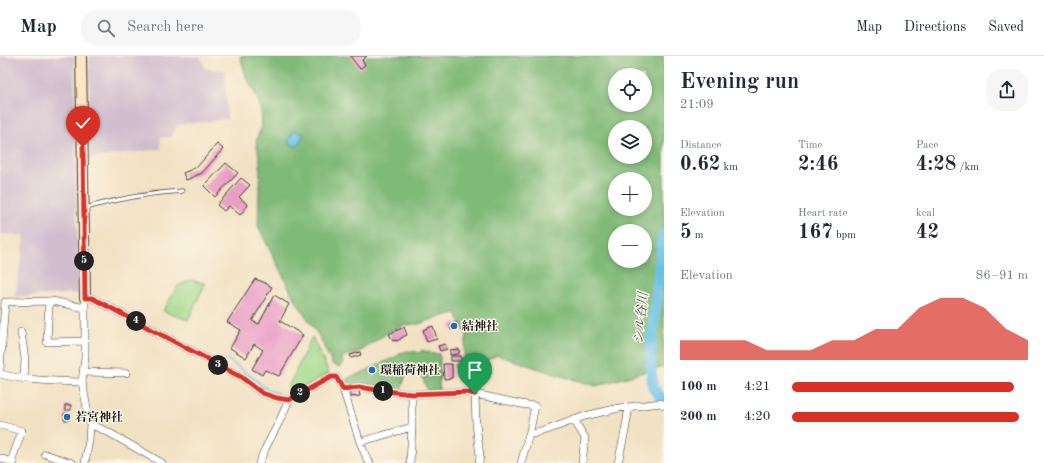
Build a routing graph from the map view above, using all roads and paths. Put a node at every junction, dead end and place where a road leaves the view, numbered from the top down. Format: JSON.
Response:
{"nodes":[{"id":1,"x":81,"y":56,"type":"edge"},
{"id":2,"x":182,"y":191,"type":"dead end"},
{"id":3,"x":83,"y":209,"type":"junction"},
{"id":4,"x":49,"y":301,"type":"junction"},
{"id":5,"x":85,"y":303,"type":"junction"},
{"id":6,"x":22,"y":332,"type":"dead end"},
{"id":7,"x":85,"y":341,"type":"junction"},
{"id":8,"x":0,"y":369,"type":"edge"},
{"id":9,"x":83,"y":372,"type":"junction"},
{"id":10,"x":126,"y":373,"type":"dead end"},
{"id":11,"x":0,"y":374,"type":"edge"},
{"id":12,"x":24,"y":379,"type":"junction"},
{"id":13,"x":82,"y":382,"type":"junction"},
{"id":14,"x":343,"y":389,"type":"junction"},
{"id":15,"x":412,"y":394,"type":"junction"},
{"id":16,"x":475,"y":394,"type":"junction"},
{"id":17,"x":289,"y":400,"type":"junction"},
{"id":18,"x":664,"y":405,"type":"edge"},
{"id":19,"x":629,"y":407,"type":"junction"},
{"id":20,"x":574,"y":420,"type":"junction"},
{"id":21,"x":90,"y":424,"type":"junction"},
{"id":22,"x":0,"y":425,"type":"edge"},
{"id":23,"x":412,"y":427,"type":"junction"},
{"id":24,"x":529,"y":434,"type":"junction"},
{"id":25,"x":360,"y":442,"type":"junction"},
{"id":26,"x":45,"y":454,"type":"dead end"},
{"id":27,"x":0,"y":458,"type":"edge"},
{"id":28,"x":13,"y":462,"type":"edge"},
{"id":29,"x":72,"y":463,"type":"edge"},
{"id":30,"x":85,"y":463,"type":"edge"},
{"id":31,"x":162,"y":463,"type":"edge"},
{"id":32,"x":259,"y":463,"type":"edge"},
{"id":33,"x":370,"y":463,"type":"edge"},
{"id":34,"x":410,"y":463,"type":"edge"},
{"id":35,"x":480,"y":463,"type":"edge"},
{"id":36,"x":522,"y":463,"type":"edge"},
{"id":37,"x":582,"y":463,"type":"edge"},
{"id":38,"x":618,"y":463,"type":"edge"}],
"edges":[{"from":1,"to":3,"type":"street"},
{"from":2,"to":3,"type":"lane"},
{"from":3,"to":5,"type":"street"},
{"from":4,"to":5,"type":"street"},
{"from":4,"to":7,"type":"street"},
{"from":4,"to":8,"type":"street"},
{"from":5,"to":7,"type":"street"},
{"from":5,"to":17,"type":"street"},
{"from":6,"to":12,"type":"street"},
{"from":7,"to":9,"type":"street"},
{"from":9,"to":10,"type":"street"},
{"from":9,"to":13,"type":"street"},
{"from":11,"to":12,"type":"street"},
{"from":12,"to":13,"type":"street"},
{"from":13,"to":21,"type":"street"},
{"from":14,"to":15,"type":"street"},
{"from":14,"to":17,"type":"street"},
{"from":14,"to":25,"type":"street"},
{"from":15,"to":16,"type":"street"},
{"from":15,"to":23,"type":"street"},
{"from":16,"to":24,"type":"street"},
{"from":16,"to":35,"type":"street"},
{"from":17,"to":32,"type":"street"},
{"from":18,"to":19,"type":"street"},
{"from":19,"to":20,"type":"street"},
{"from":19,"to":38,"type":"street"},
{"from":20,"to":24,"type":"street"},
{"from":20,"to":37,"type":"street"},
{"from":21,"to":30,"type":"street"},
{"from":21,"to":31,"type":"street"},
{"from":22,"to":28,"type":"street"},
{"from":23,"to":25,"type":"street"},
{"from":23,"to":34,"type":"street"},
{"from":24,"to":36,"type":"street"},
{"from":25,"to":33,"type":"street"},
{"from":26,"to":29,"type":"street"},
{"from":27,"to":28,"type":"street"}]}
